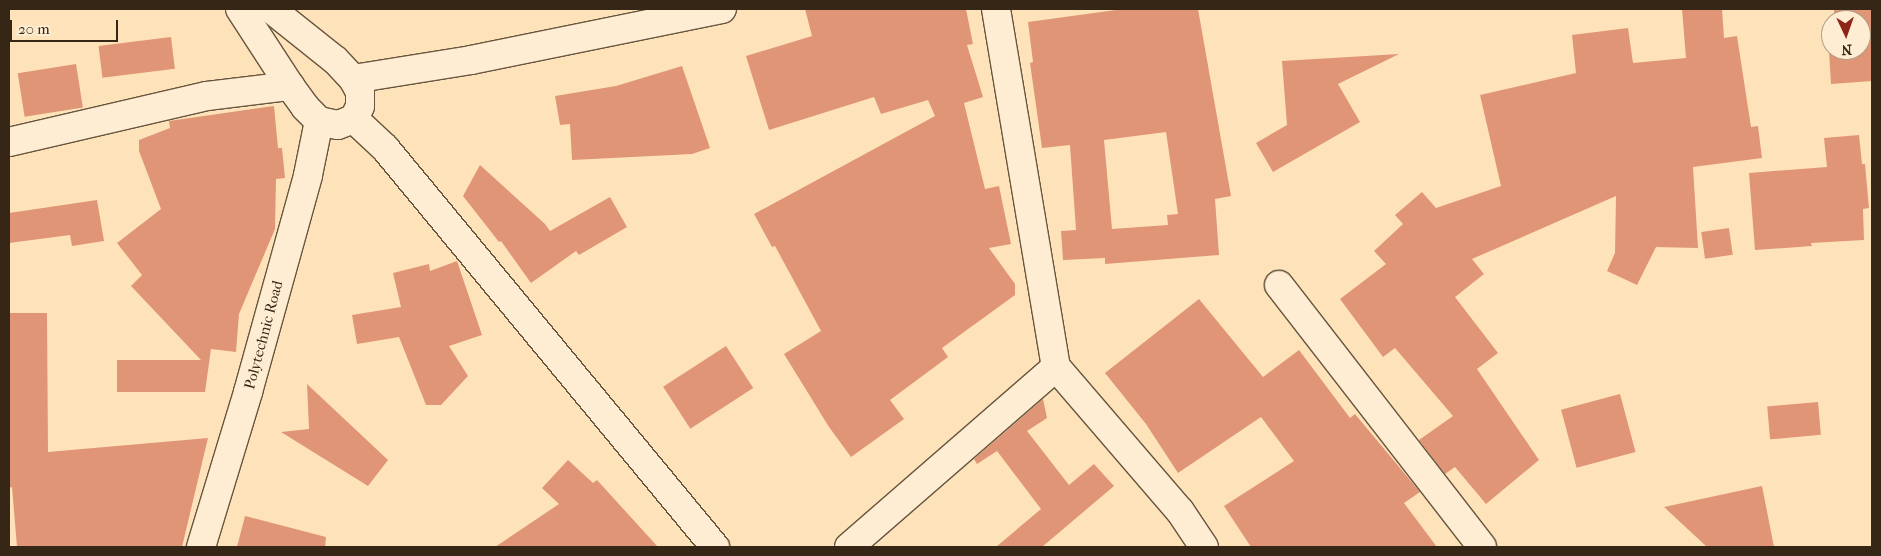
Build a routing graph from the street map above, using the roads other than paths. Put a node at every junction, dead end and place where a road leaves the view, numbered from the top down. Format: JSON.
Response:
{"nodes":[{"id":1,"x":240,"y":9,"type":"edge"},
{"id":2,"x":271,"y":9,"type":"edge"},
{"id":3,"x":722,"y":9,"type":"edge"},
{"id":4,"x":996,"y":9,"type":"edge"},
{"id":5,"x":353,"y":78,"type":"junction"},
{"id":6,"x":290,"y":86,"type":"junction"},
{"id":7,"x":354,"y":119,"type":"junction"},
{"id":8,"x":319,"y":121,"type":"junction"},
{"id":9,"x":9,"y":142,"type":"edge"},
{"id":10,"x":1279,"y":285,"type":"dead end"},
{"id":11,"x":1056,"y":367,"type":"junction"},
{"id":12,"x":201,"y":547,"type":"edge"},
{"id":13,"x":715,"y":547,"type":"edge"},
{"id":14,"x":849,"y":547,"type":"edge"},
{"id":15,"x":1204,"y":547,"type":"edge"},
{"id":16,"x":1482,"y":547,"type":"edge"}],
"edges":[{"from":1,"to":6,"type":"street"},
{"from":2,"to":5,"type":"street"},
{"from":3,"to":5,"type":"street"},
{"from":4,"to":11,"type":"street"},
{"from":5,"to":7,"type":"street"},
{"from":6,"to":8,"type":"street"},
{"from":6,"to":9,"type":"street"},
{"from":7,"to":8,"type":"street"},
{"from":7,"to":13,"type":"street"},
{"from":8,"to":12,"type":"street","name":"Polytechnic Road"},
{"from":10,"to":16,"type":"street"},
{"from":11,"to":14,"type":"street"},
{"from":11,"to":15,"type":"street"}]}
